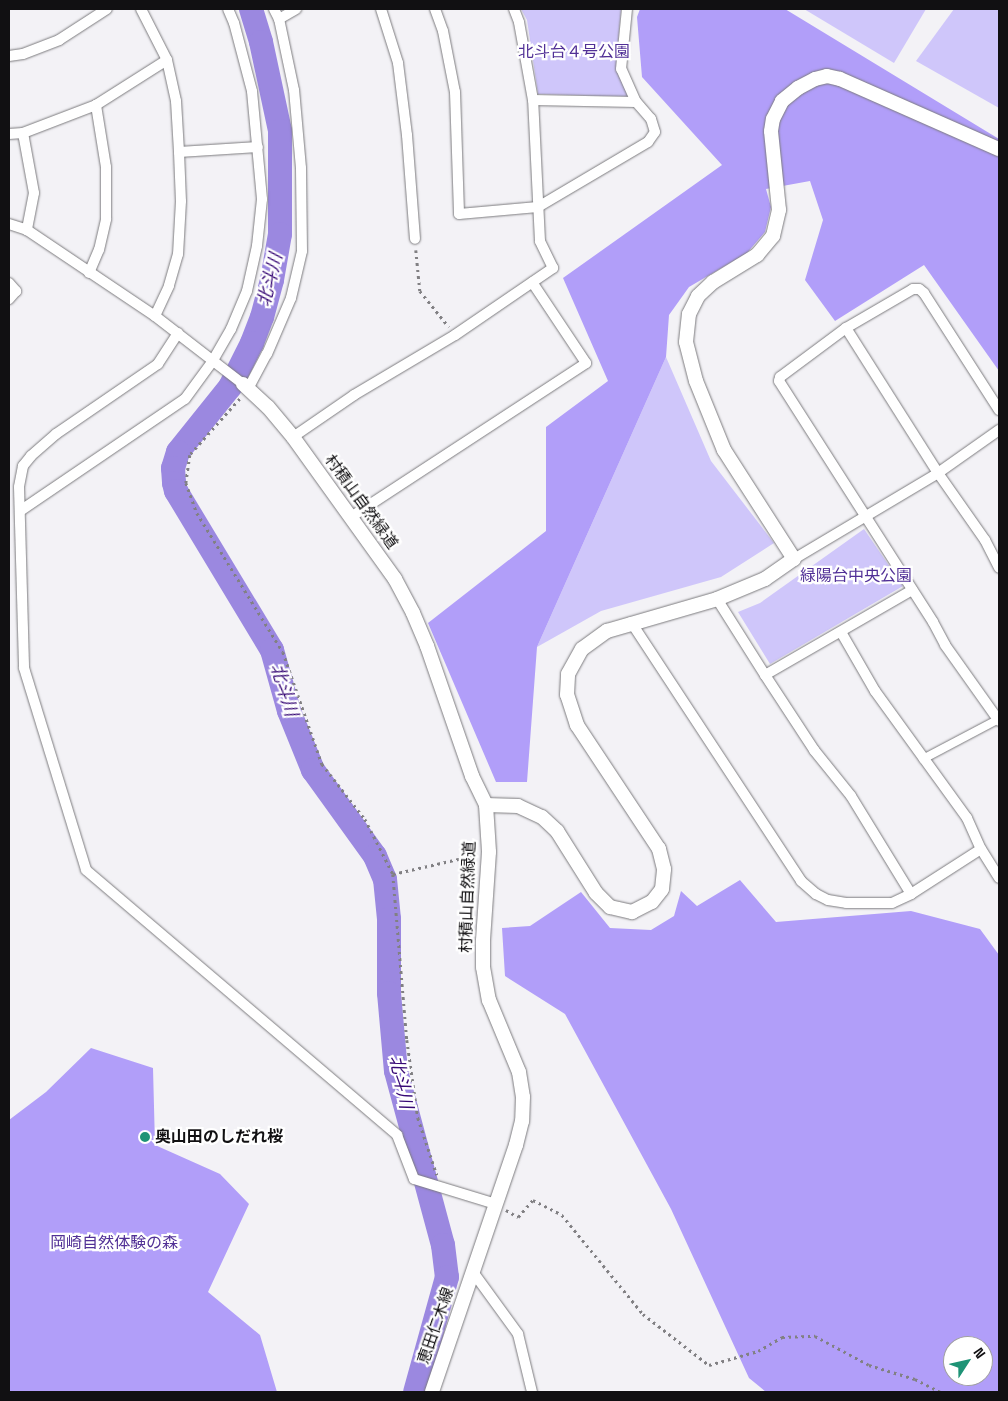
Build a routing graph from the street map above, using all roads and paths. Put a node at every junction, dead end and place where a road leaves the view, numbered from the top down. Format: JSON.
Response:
{"nodes":[{"id":1,"x":107,"y":9,"type":"edge"},
{"id":2,"x":141,"y":9,"type":"edge"},
{"id":3,"x":228,"y":9,"type":"edge"},
{"id":4,"x":274,"y":9,"type":"edge"},
{"id":5,"x":296,"y":9,"type":"edge"},
{"id":6,"x":381,"y":9,"type":"edge"},
{"id":7,"x":435,"y":9,"type":"edge"},
{"id":8,"x":514,"y":9,"type":"edge"},
{"id":9,"x":627,"y":9,"type":"edge"},
{"id":10,"x":279,"y":19,"type":"junction"},
{"id":11,"x":9,"y":56,"type":"edge"},
{"id":12,"x":167,"y":60,"type":"junction"},
{"id":13,"x":533,"y":100,"type":"junction"},
{"id":14,"x":636,"y":102,"type":"junction"},
{"id":15,"x":96,"y":105,"type":"junction"},
{"id":16,"x":23,"y":133,"type":"junction"},
{"id":17,"x":9,"y":134,"type":"edge"},
{"id":18,"x":258,"y":147,"type":"junction"},
{"id":19,"x":999,"y":149,"type":"edge"},
{"id":20,"x":179,"y":152,"type":"junction"},
{"id":21,"x":538,"y":207,"type":"junction"},
{"id":22,"x":9,"y":224,"type":"edge"},
{"id":23,"x":27,"y":230,"type":"junction"},
{"id":24,"x":415,"y":239,"type":"joint"},
{"id":25,"x":89,"y":273,"type":"junction"},
{"id":26,"x":532,"y":282,"type":"junction"},
{"id":27,"x":9,"y":283,"type":"edge"},
{"id":28,"x":9,"y":299,"type":"edge"},
{"id":29,"x":155,"y":316,"type":"junction"},
{"id":30,"x":846,"y":328,"type":"junction"},
{"id":31,"x":178,"y":333,"type":"junction"},
{"id":32,"x":455,"y":335,"type":"junction"},
{"id":33,"x":216,"y":365,"type":"junction"},
{"id":34,"x":245,"y":387,"type":"junction"},
{"id":35,"x":999,"y":410,"type":"edge"},
{"id":36,"x":999,"y":430,"type":"edge"},
{"id":37,"x":293,"y":437,"type":"junction"},
{"id":38,"x":938,"y":474,"type":"junction"},
{"id":39,"x":20,"y":511,"type":"junction"},
{"id":40,"x":865,"y":516,"type":"junction"},
{"id":41,"x":351,"y":517,"type":"junction"},
{"id":42,"x":794,"y":559,"type":"junction"},
{"id":43,"x":999,"y":568,"type":"edge"},
{"id":44,"x":912,"y":590,"type":"junction"},
{"id":45,"x":717,"y":600,"type":"junction"},
{"id":46,"x":631,"y":622,"type":"junction"},
{"id":47,"x":840,"y":632,"type":"junction"},
{"id":48,"x":765,"y":675,"type":"junction"},
{"id":49,"x":999,"y":720,"type":"edge"},
{"id":50,"x":923,"y":759,"type":"junction"},
{"id":51,"x":486,"y":805,"type":"junction"},
{"id":52,"x":981,"y":848,"type":"junction"},
{"id":53,"x":489,"y":852,"type":"junction"},
{"id":54,"x":392,"y":874,"type":"junction"},
{"id":55,"x":999,"y":878,"type":"edge"},
{"id":56,"x":911,"y":894,"type":"junction"},
{"id":57,"x":442,"y":1188,"type":"junction"},
{"id":58,"x":496,"y":1204,"type":"junction"},
{"id":59,"x":474,"y":1272,"type":"junction"},
{"id":60,"x":432,"y":1392,"type":"edge"},
{"id":61,"x":532,"y":1392,"type":"edge"},
{"id":62,"x":941,"y":1392,"type":"edge"}],
"edges":[{"from":1,"to":11,"type":"street"},
{"from":2,"to":12,"type":"street"},
{"from":3,"to":18,"type":"street"},
{"from":4,"to":10,"type":"street"},
{"from":5,"to":10,"type":"street"},
{"from":6,"to":24,"type":"street"},
{"from":7,"to":21,"type":"street"},
{"from":8,"to":13,"type":"street"},
{"from":9,"to":14,"type":"street"},
{"from":10,"to":34,"type":"street"},
{"from":12,"to":15,"type":"street"},
{"from":12,"to":20,"type":"street"},
{"from":13,"to":14,"type":"street"},
{"from":13,"to":21,"type":"street"},
{"from":14,"to":21,"type":"street"},
{"from":15,"to":16,"type":"street"},
{"from":15,"to":25,"type":"street"},
{"from":16,"to":17,"type":"street"},
{"from":16,"to":23,"type":"street"},
{"from":18,"to":20,"type":"street"},
{"from":18,"to":33,"type":"street"},
{"from":19,"to":42,"type":"street"},
{"from":20,"to":29,"type":"street"},
{"from":21,"to":26,"type":"street"},
{"from":22,"to":23,"type":"street"},
{"from":23,"to":25,"type":"street"},
{"from":24,"to":32,"type":"path"},
{"from":25,"to":29,"type":"street"},
{"from":26,"to":32,"type":"street"},
{"from":26,"to":41,"type":"street"},
{"from":27,"to":28,"type":"street"},
{"from":29,"to":31,"type":"street"},
{"from":30,"to":35,"type":"street"},
{"from":30,"to":38,"type":"street"},
{"from":30,"to":40,"type":"street"},
{"from":31,"to":33,"type":"street"},
{"from":31,"to":39,"type":"street"},
{"from":32,"to":37,"type":"street"},
{"from":33,"to":34,"type":"street"},
{"from":33,"to":39,"type":"street"},
{"from":34,"to":37,"type":"street","name":"村積山自然緑道"},
{"from":34,"to":54,"type":"path"},
{"from":36,"to":38,"type":"street"},
{"from":37,"to":41,"type":"street","name":"村積山自然緑道"},
{"from":38,"to":40,"type":"street"},
{"from":38,"to":43,"type":"street"},
{"from":39,"to":57,"type":"street"},
{"from":40,"to":42,"type":"street"},
{"from":40,"to":44,"type":"street"},
{"from":41,"to":51,"type":"street","name":"村積山自然緑道"},
{"from":42,"to":45,"type":"street"},
{"from":44,"to":47,"type":"street"},
{"from":44,"to":49,"type":"street"},
{"from":45,"to":46,"type":"street"},
{"from":45,"to":48,"type":"street"},
{"from":46,"to":51,"type":"street"},
{"from":46,"to":56,"type":"street"},
{"from":47,"to":48,"type":"street"},
{"from":47,"to":50,"type":"street"},
{"from":48,"to":56,"type":"street"},
{"from":49,"to":50,"type":"street"},
{"from":50,"to":52,"type":"street"},
{"from":51,"to":53,"type":"street","name":"村積山自然緑道"},
{"from":52,"to":55,"type":"street"},
{"from":52,"to":56,"type":"street"},
{"from":53,"to":54,"type":"path"},
{"from":53,"to":58,"type":"street","name":"村積山自然緑道"},
{"from":54,"to":57,"type":"path"},
{"from":57,"to":58,"type":"street"},
{"from":58,"to":59,"type":"street","name":"村積山自然緑道"},
{"from":58,"to":62,"type":"path"},
{"from":59,"to":60,"type":"street","name":"恵田仁木線"},
{"from":59,"to":61,"type":"street"}]}
